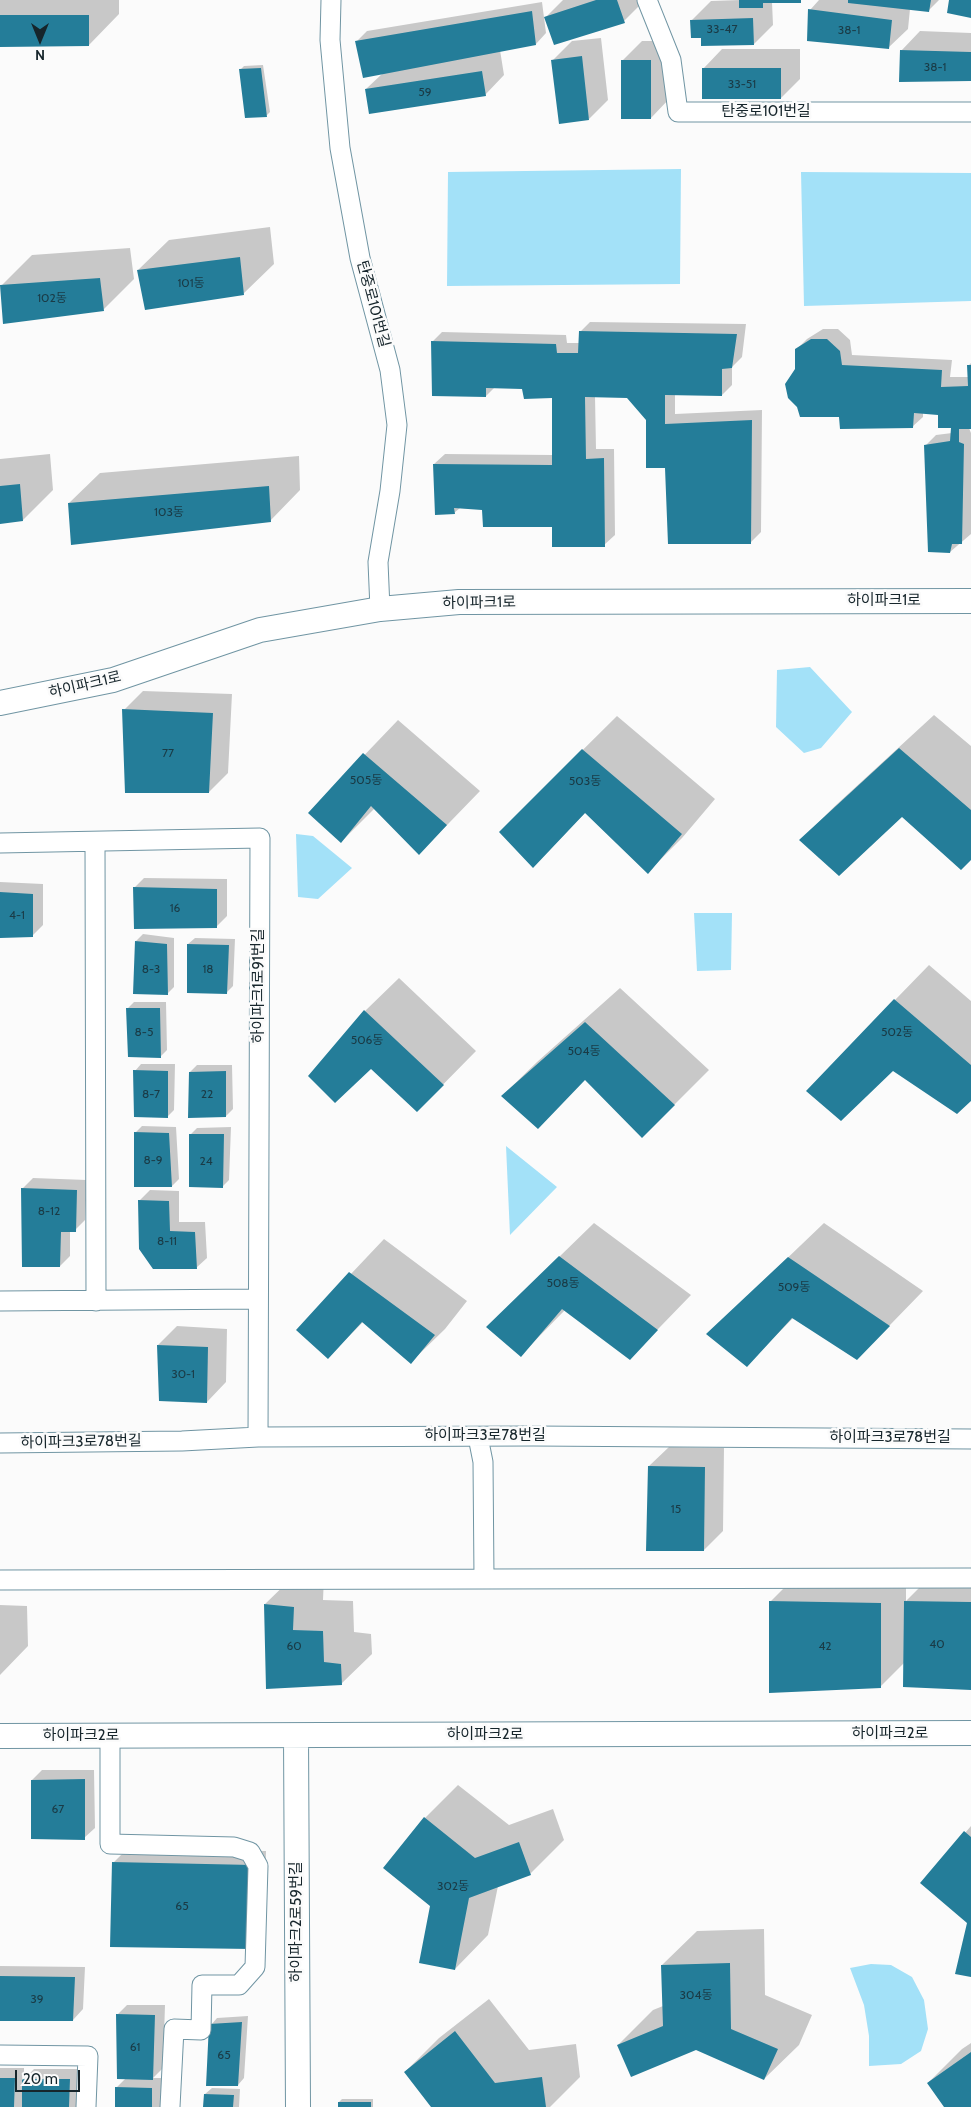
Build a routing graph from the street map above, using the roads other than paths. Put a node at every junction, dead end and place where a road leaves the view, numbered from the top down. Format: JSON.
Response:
{"nodes":[{"id":1,"x":331,"y":0,"type":"edge"},
{"id":2,"x":647,"y":0,"type":"edge"},
{"id":3,"x":971,"y":112,"type":"edge"},
{"id":4,"x":971,"y":601,"type":"edge"},
{"id":5,"x":380,"y":609,"type":"junction"},
{"id":6,"x":0,"y":703,"type":"edge"},
{"id":7,"x":0,"y":843,"type":"edge"},
{"id":8,"x":96,"y":843,"type":"junction"},
{"id":9,"x":258,"y":1299,"type":"junction"},
{"id":10,"x":0,"y":1301,"type":"edge"},
{"id":11,"x":96,"y":1301,"type":"junction"},
{"id":12,"x":258,"y":1437,"type":"junction"},
{"id":13,"x":478,"y":1437,"type":"junction"},
{"id":14,"x":971,"y":1439,"type":"edge"},
{"id":15,"x":0,"y":1443,"type":"edge"},
{"id":16,"x":484,"y":1578,"type":"junction"},
{"id":17,"x":971,"y":1578,"type":"edge"},
{"id":18,"x":0,"y":1580,"type":"edge"},
{"id":19,"x":971,"y":1733,"type":"edge"},
{"id":20,"x":0,"y":1736,"type":"edge"},
{"id":21,"x":110,"y":1736,"type":"junction"},
{"id":22,"x":296,"y":1736,"type":"junction"},
{"id":23,"x":0,"y":2056,"type":"edge"},
{"id":24,"x":86,"y":2107,"type":"edge"},
{"id":25,"x":170,"y":2107,"type":"edge"},
{"id":26,"x":298,"y":2107,"type":"edge"}],
"edges":[{"from":1,"to":5,"type":"street","name":"탄중로101번길"},
{"from":2,"to":3,"type":"street","name":"탄중로101번길"},
{"from":4,"to":5,"type":"street","name":"하이파크1로"},
{"from":5,"to":6,"type":"street","name":"하이파크1로"},
{"from":7,"to":8,"type":"street","name":"하이파크1로91번길"},
{"from":8,"to":9,"type":"street","name":"하이파크1로91번길"},
{"from":8,"to":11,"type":"street"},
{"from":9,"to":11,"type":"street"},
{"from":9,"to":12,"type":"street","name":"하이파크1로91번길"},
{"from":10,"to":11,"type":"street"},
{"from":12,"to":13,"type":"street","name":"하이파크3로78번길"},
{"from":12,"to":15,"type":"street","name":"하이파크3로78번길"},
{"from":13,"to":14,"type":"street","name":"하이파크3로78번길"},
{"from":13,"to":16,"type":"street"},
{"from":16,"to":17,"type":"street"},
{"from":16,"to":18,"type":"street"},
{"from":19,"to":22,"type":"street","name":"하이파크2로"},
{"from":20,"to":21,"type":"street","name":"하이파크2로"},
{"from":21,"to":22,"type":"street","name":"하이파크2로"},
{"from":21,"to":25,"type":"street"},
{"from":22,"to":26,"type":"street","name":"하이파크2로59번길"},
{"from":23,"to":24,"type":"street"}]}
